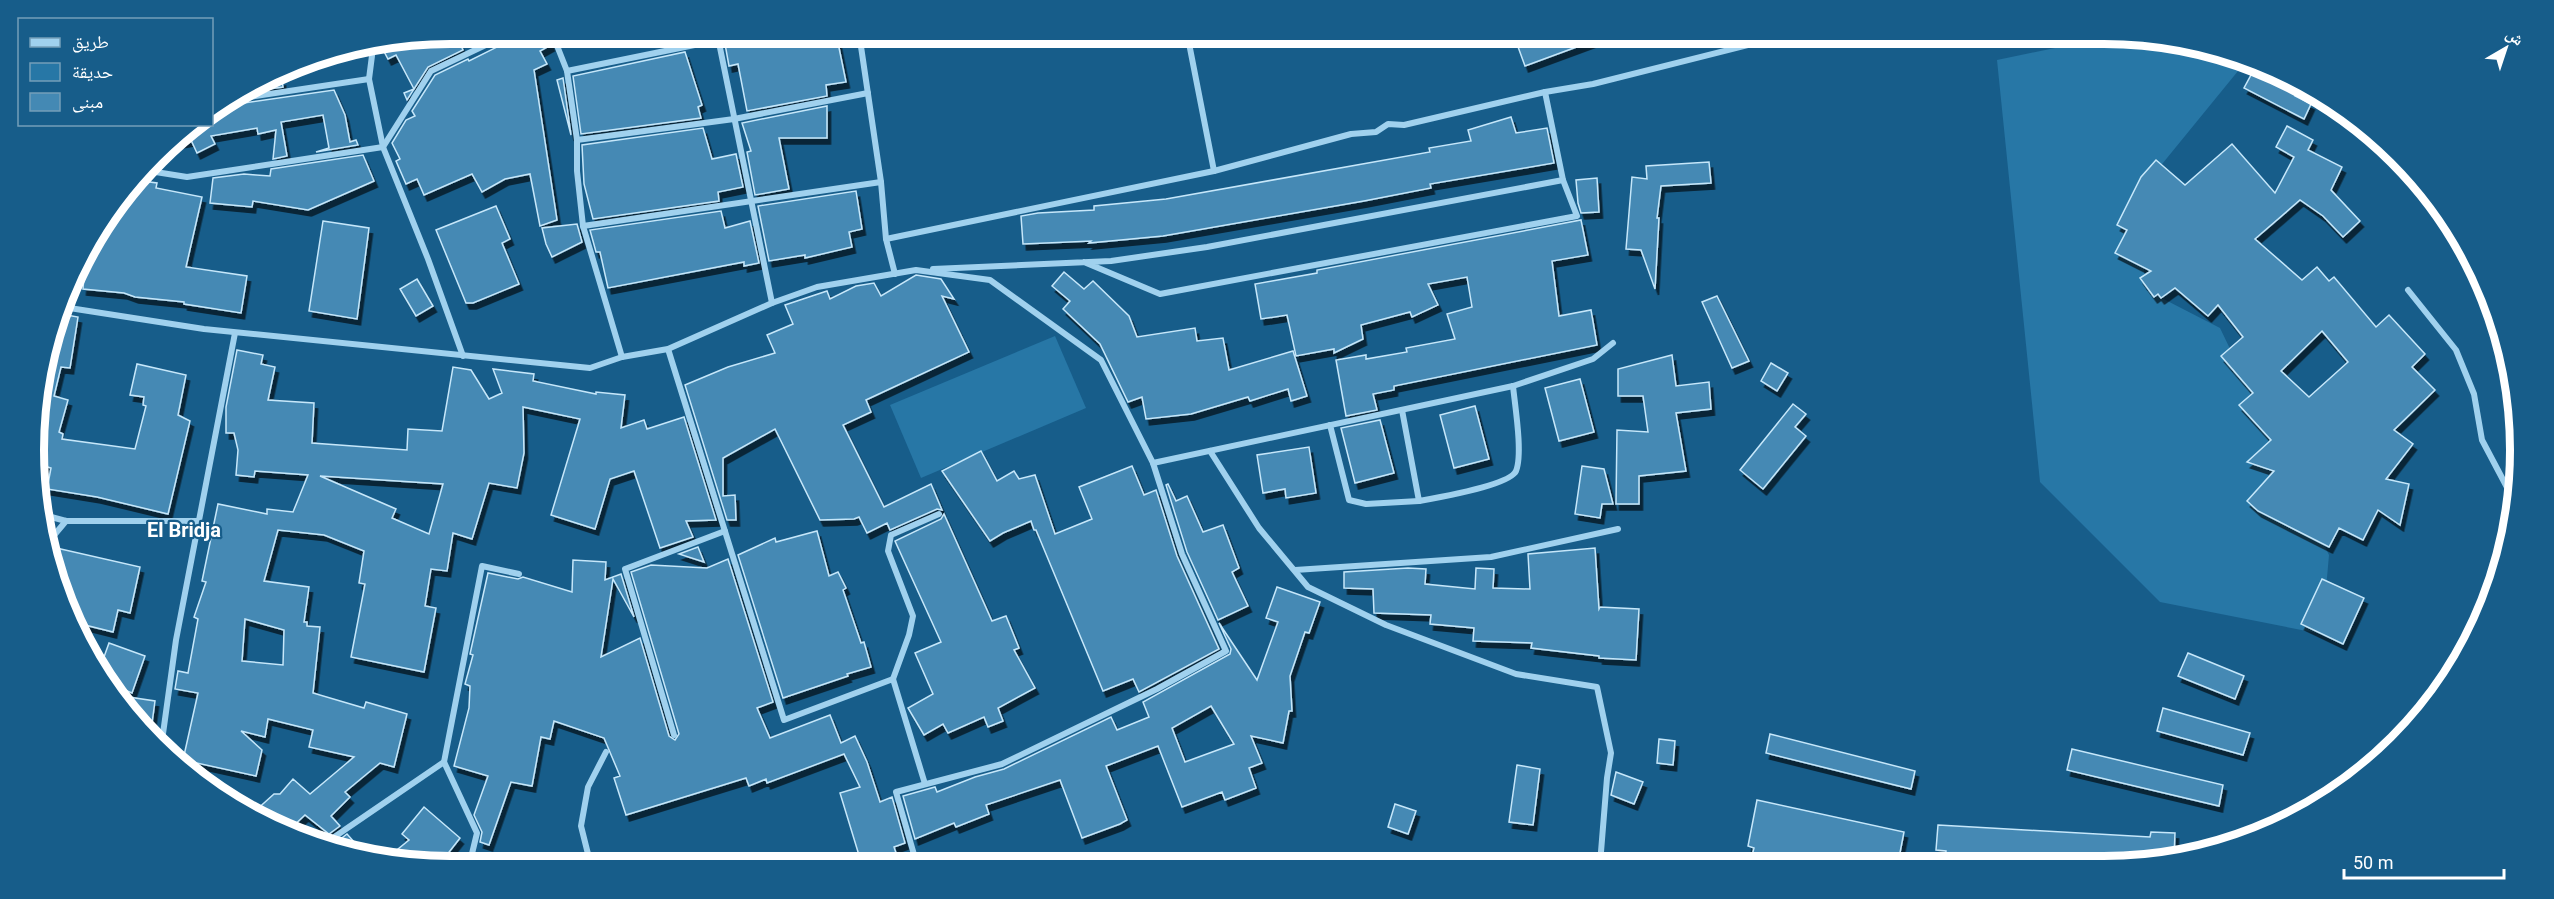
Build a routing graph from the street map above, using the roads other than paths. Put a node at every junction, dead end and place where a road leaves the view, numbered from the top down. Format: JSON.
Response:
{"nodes":[{"id":1,"x":488,"y":44,"type":"edge"},
{"id":2,"x":556,"y":44,"type":"edge"},
{"id":3,"x":688,"y":44,"type":"edge"},
{"id":4,"x":719,"y":44,"type":"edge"},
{"id":5,"x":861,"y":44,"type":"edge"},
{"id":6,"x":1189,"y":44,"type":"edge"},
{"id":7,"x":1752,"y":44,"type":"edge"},
{"id":8,"x":373,"y":51,"type":"edge"},
{"id":9,"x":567,"y":72,"type":"junction"},
{"id":10,"x":369,"y":79,"type":"junction"},
{"id":11,"x":1545,"y":92,"type":"junction"},
{"id":12,"x":868,"y":93,"type":"junction"},
{"id":13,"x":247,"y":97,"type":"edge"},
{"id":14,"x":734,"y":119,"type":"junction"},
{"id":15,"x":577,"y":140,"type":"junction"},
{"id":16,"x":383,"y":147,"type":"junction"},
{"id":17,"x":1214,"y":171,"type":"junction"},
{"id":18,"x":153,"y":172,"type":"edge"},
{"id":19,"x":1563,"y":180,"type":"junction"},
{"id":20,"x":881,"y":182,"type":"junction"},
{"id":21,"x":751,"y":200,"type":"junction"},
{"id":22,"x":583,"y":226,"type":"junction"},
{"id":23,"x":886,"y":239,"type":"junction"},
{"id":24,"x":1084,"y":262,"type":"junction"},
{"id":25,"x":916,"y":270,"type":"junction"},
{"id":26,"x":895,"y":274,"type":"junction"},
{"id":27,"x":2408,"y":290,"type":"dead end"},
{"id":28,"x":772,"y":303,"type":"junction"},
{"id":29,"x":69,"y":308,"type":"edge"},
{"id":30,"x":235,"y":333,"type":"junction"},
{"id":31,"x":1613,"y":343,"type":"dead end"},
{"id":32,"x":668,"y":349,"type":"junction"},
{"id":33,"x":463,"y":356,"type":"junction"},
{"id":34,"x":622,"y":357,"type":"junction"},
{"id":35,"x":1513,"y":386,"type":"junction"},
{"id":36,"x":1402,"y":410,"type":"junction"},
{"id":37,"x":1330,"y":425,"type":"junction"},
{"id":38,"x":1210,"y":451,"type":"junction"},
{"id":39,"x":1153,"y":463,"type":"junction"},
{"id":40,"x":2508,"y":490,"type":"edge"},
{"id":41,"x":1419,"y":501,"type":"junction"},
{"id":42,"x":939,"y":514,"type":"dead end"},
{"id":43,"x":49,"y":516,"type":"edge"},
{"id":44,"x":66,"y":521,"type":"junction"},
{"id":45,"x":199,"y":521,"type":"junction"},
{"id":46,"x":1618,"y":529,"type":"dead end"},
{"id":47,"x":725,"y":531,"type":"junction"},
{"id":48,"x":53,"y":537,"type":"edge"},
{"id":49,"x":1294,"y":570,"type":"junction"},
{"id":50,"x":519,"y":574,"type":"dead end"},
{"id":51,"x":893,"y":679,"type":"junction"},
{"id":52,"x":674,"y":735,"type":"dead end"},
{"id":53,"x":162,"y":737,"type":"edge"},
{"id":54,"x":606,"y":752,"type":"dead end"},
{"id":55,"x":444,"y":762,"type":"junction"},
{"id":56,"x":926,"y":784,"type":"junction"},
{"id":57,"x":332,"y":838,"type":"edge"},
{"id":58,"x":472,"y":856,"type":"edge"},
{"id":59,"x":588,"y":856,"type":"edge"},
{"id":60,"x":914,"y":856,"type":"edge"},
{"id":61,"x":1601,"y":856,"type":"edge"}],
"edges":[{"from":1,"to":16,"type":"street"},
{"from":2,"to":9,"type":"street"},
{"from":3,"to":9,"type":"street"},
{"from":4,"to":14,"type":"street"},
{"from":5,"to":12,"type":"street"},
{"from":6,"to":17,"type":"street"},
{"from":7,"to":11,"type":"street"},
{"from":8,"to":10,"type":"street"},
{"from":9,"to":15,"type":"street"},
{"from":10,"to":13,"type":"street"},
{"from":10,"to":16,"type":"street"},
{"from":11,"to":17,"type":"street"},
{"from":11,"to":19,"type":"street"},
{"from":12,"to":14,"type":"street"},
{"from":12,"to":20,"type":"street"},
{"from":14,"to":15,"type":"street"},
{"from":14,"to":21,"type":"street"},
{"from":15,"to":22,"type":"street"},
{"from":16,"to":18,"type":"street"},
{"from":16,"to":33,"type":"street"},
{"from":17,"to":23,"type":"street"},
{"from":19,"to":24,"type":"street"},
{"from":19,"to":24,"type":"street"},
{"from":20,"to":21,"type":"street"},
{"from":20,"to":23,"type":"street"},
{"from":21,"to":22,"type":"street"},
{"from":21,"to":28,"type":"street"},
{"from":22,"to":34,"type":"street"},
{"from":23,"to":26,"type":"street"},
{"from":24,"to":25,"type":"street"},
{"from":25,"to":26,"type":"street"},
{"from":25,"to":39,"type":"street"},
{"from":26,"to":28,"type":"street"},
{"from":27,"to":40,"type":"street"},
{"from":28,"to":32,"type":"street"},
{"from":29,"to":30,"type":"street"},
{"from":30,"to":33,"type":"street"},
{"from":30,"to":45,"type":"street"},
{"from":31,"to":35,"type":"street"},
{"from":32,"to":34,"type":"street"},
{"from":32,"to":47,"type":"street"},
{"from":33,"to":34,"type":"street"},
{"from":35,"to":36,"type":"street"},
{"from":35,"to":41,"type":"street"},
{"from":36,"to":37,"type":"street"},
{"from":36,"to":41,"type":"street"},
{"from":37,"to":38,"type":"street"},
{"from":37,"to":41,"type":"street"},
{"from":38,"to":39,"type":"street"},
{"from":38,"to":49,"type":"street"},
{"from":39,"to":56,"type":"street"},
{"from":42,"to":51,"type":"street"},
{"from":43,"to":44,"type":"street"},
{"from":44,"to":45,"type":"street"},
{"from":44,"to":48,"type":"street"},
{"from":45,"to":53,"type":"street"},
{"from":46,"to":49,"type":"street"},
{"from":47,"to":51,"type":"street"},
{"from":47,"to":52,"type":"street"},
{"from":49,"to":61,"type":"street"},
{"from":50,"to":55,"type":"street"},
{"from":51,"to":56,"type":"street"},
{"from":54,"to":59,"type":"street"},
{"from":55,"to":57,"type":"street"},
{"from":55,"to":58,"type":"street"},
{"from":56,"to":60,"type":"street"}]}
